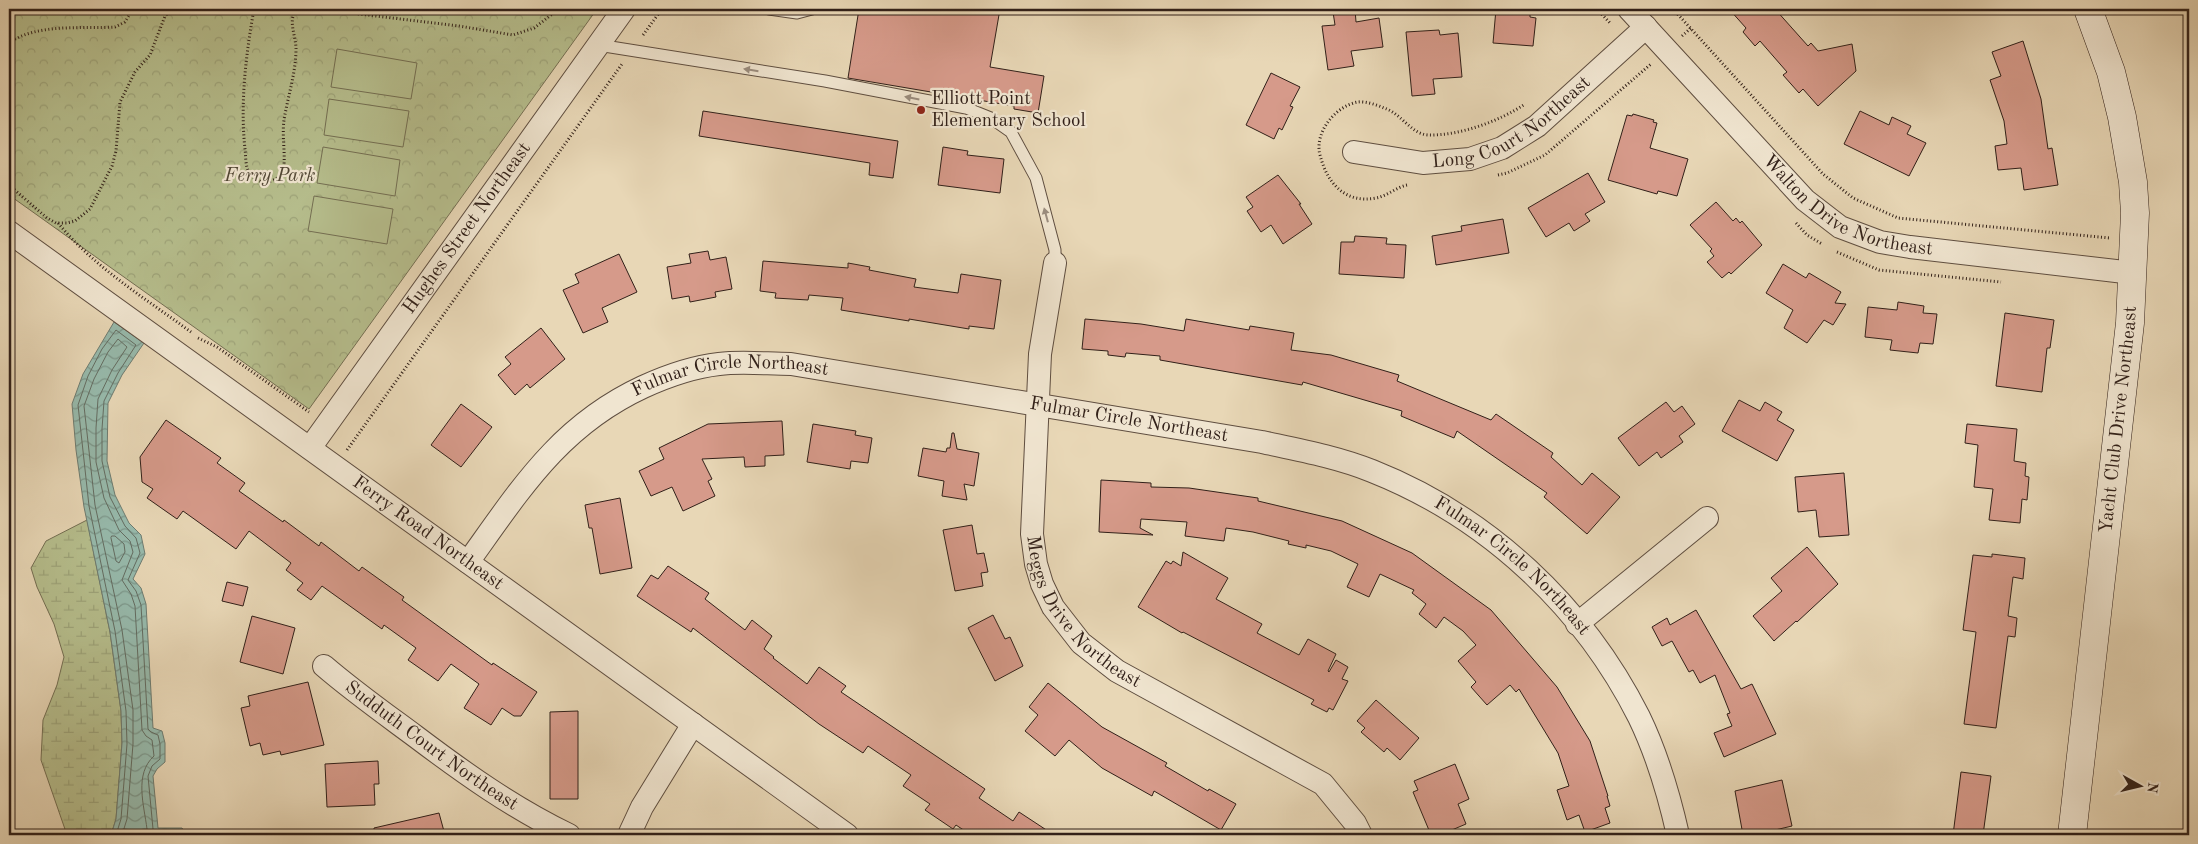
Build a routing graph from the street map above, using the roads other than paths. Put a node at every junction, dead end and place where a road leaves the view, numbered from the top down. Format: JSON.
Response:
{"nodes":[{"id":1,"x":624,"y":9,"type":"edge"},
{"id":2,"x":769,"y":9,"type":"edge"},
{"id":3,"x":812,"y":9,"type":"edge"},
{"id":4,"x":1629,"y":9,"type":"edge"},
{"id":5,"x":2088,"y":9,"type":"edge"},
{"id":6,"x":1646,"y":27,"type":"junction"},
{"id":7,"x":598,"y":45,"type":"junction"},
{"id":8,"x":1354,"y":152,"type":"dead end"},
{"id":9,"x":9,"y":232,"type":"edge"},
{"id":10,"x":1055,"y":263,"type":"joint"},
{"id":11,"x":2125,"y":272,"type":"junction"},
{"id":12,"x":1038,"y":405,"type":"junction"},
{"id":13,"x":310,"y":448,"type":"junction"},
{"id":14,"x":1708,"y":518,"type":"dead end"},
{"id":15,"x":468,"y":562,"type":"junction"},
{"id":16,"x":1577,"y":624,"type":"junction"},
{"id":17,"x":324,"y":666,"type":"dead end"},
{"id":18,"x":693,"y":724,"type":"junction"},
{"id":19,"x":569,"y":835,"type":"edge"},
{"id":20,"x":629,"y":835,"type":"edge"},
{"id":21,"x":847,"y":835,"type":"edge"},
{"id":22,"x":1361,"y":835,"type":"edge"},
{"id":23,"x":1678,"y":835,"type":"edge"},
{"id":24,"x":2072,"y":835,"type":"edge"}],
"edges":[{"from":1,"to":7,"type":"street","name":"Hughes Street Northeast"},
{"from":2,"to":3,"type":"lane"},
{"from":4,"to":6,"type":"street","name":"Walton Drive Northeast"},
{"from":5,"to":11,"type":"street","name":"Yacht Club Drive Northeast"},
{"from":6,"to":8,"type":"street","name":"Long Court Northeast"},
{"from":6,"to":11,"type":"street","name":"Walton Drive Northeast"},
{"from":10,"to":7,"type":"lane","one_way":true},
{"from":7,"to":13,"type":"street","name":"Hughes Street Northeast"},
{"from":9,"to":13,"type":"street","name":"Ferry Road Northeast"},
{"from":10,"to":12,"type":"street","name":"Meggs Drive Northeast"},
{"from":11,"to":24,"type":"street","name":"Yacht Club Drive Northeast"},
{"from":12,"to":15,"type":"street","name":"Fulmar Circle Northeast"},
{"from":12,"to":16,"type":"street","name":"Fulmar Circle Northeast"},
{"from":12,"to":22,"type":"street","name":"Meggs Drive Northeast"},
{"from":13,"to":15,"type":"street","name":"Ferry Road Northeast"},
{"from":14,"to":16,"type":"street"},
{"from":15,"to":18,"type":"street","name":"Ferry Road Northeast"},
{"from":16,"to":23,"type":"street","name":"Fulmar Circle Northeast"},
{"from":17,"to":19,"type":"street","name":"Sudduth Court Northeast"},
{"from":18,"to":20,"type":"street"},
{"from":18,"to":21,"type":"street","name":"Ferry Road Northeast"}]}
